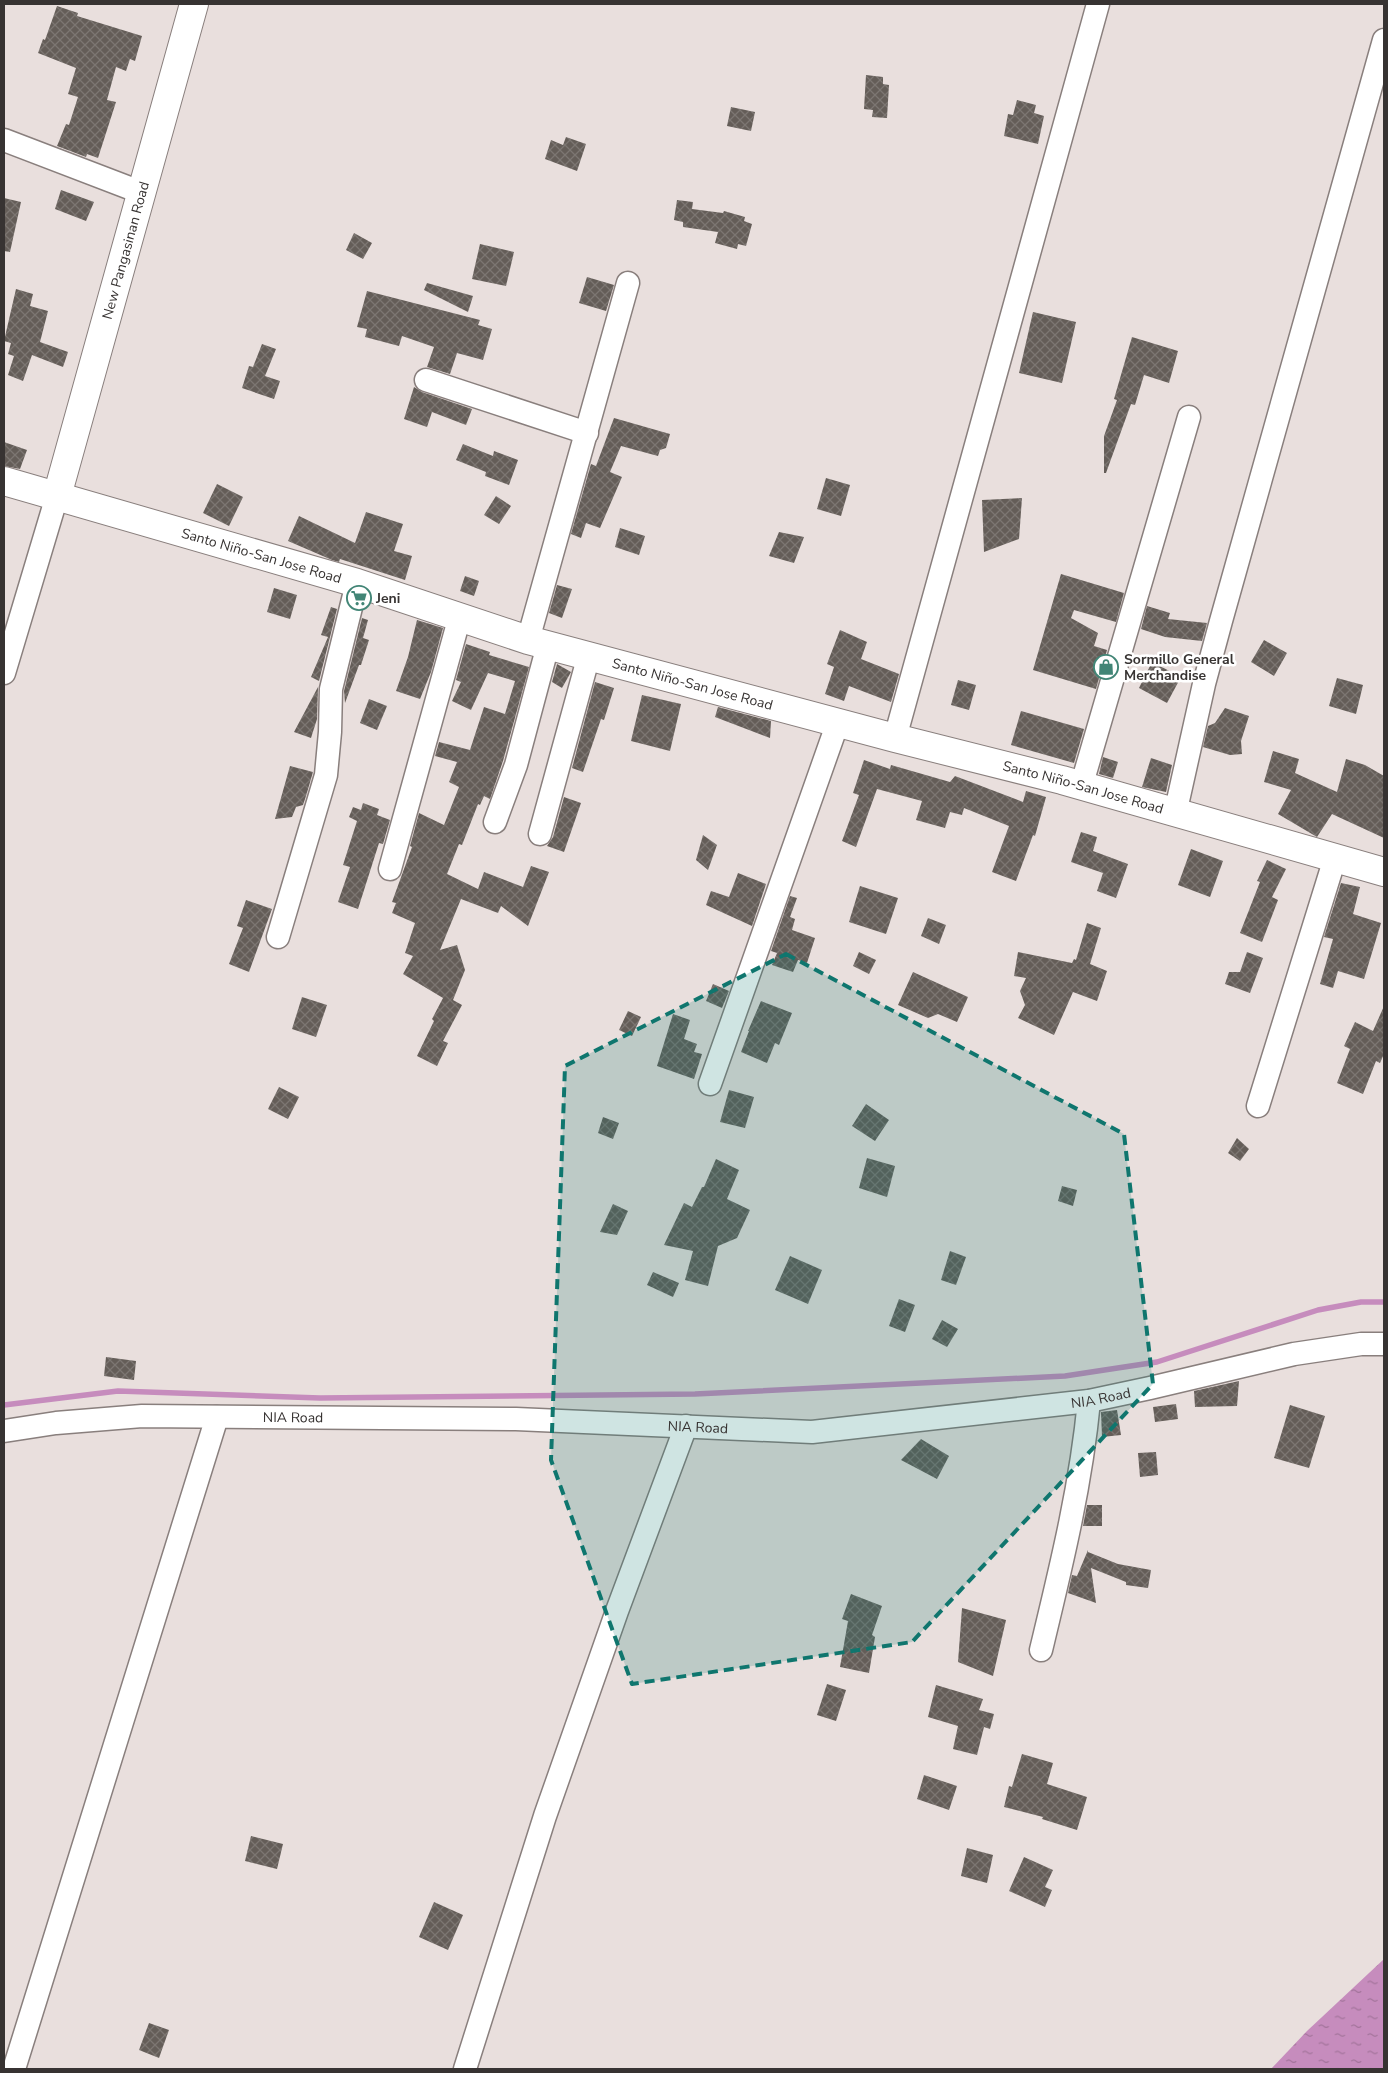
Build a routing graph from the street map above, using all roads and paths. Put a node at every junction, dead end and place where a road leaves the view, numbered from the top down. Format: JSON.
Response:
{"nodes":[{"id":1,"x":194,"y":4,"type":"edge"},
{"id":2,"x":1098,"y":4,"type":"edge"},
{"id":3,"x":1384,"y":40,"type":"edge"},
{"id":4,"x":4,"y":140,"type":"edge"},
{"id":5,"x":140,"y":192,"type":"junction"},
{"id":6,"x":628,"y":283,"type":"dead end"},
{"id":7,"x":426,"y":380,"type":"dead end"},
{"id":8,"x":1189,"y":418,"type":"dead end"},
{"id":9,"x":587,"y":433,"type":"junction"},
{"id":10,"x":4,"y":481,"type":"edge"},
{"id":11,"x":57,"y":496,"type":"junction"},
{"id":12,"x":357,"y":583,"type":"junction"},
{"id":13,"x":460,"y":616,"type":"junction"},
{"id":14,"x":538,"y":642,"type":"junction"},
{"id":15,"x":589,"y":655,"type":"junction"},
{"id":16,"x":4,"y":673,"type":"edge"},
{"id":17,"x":838,"y":722,"type":"junction"},
{"id":18,"x":895,"y":738,"type":"junction"},
{"id":19,"x":1081,"y":787,"type":"junction"},
{"id":20,"x":1176,"y":814,"type":"junction"},
{"id":21,"x":495,"y":822,"type":"dead end"},
{"id":22,"x":540,"y":834,"type":"dead end"},
{"id":23,"x":1335,"y":858,"type":"junction"},
{"id":24,"x":390,"y":869,"type":"dead end"},
{"id":25,"x":1384,"y":872,"type":"edge"},
{"id":26,"x":278,"y":937,"type":"dead end"},
{"id":27,"x":710,"y":1084,"type":"dead end"},
{"id":28,"x":1258,"y":1106,"type":"dead end"},
{"id":29,"x":1384,"y":1344,"type":"edge"},
{"id":30,"x":1089,"y":1400,"type":"junction"},
{"id":31,"x":217,"y":1417,"type":"junction"},
{"id":32,"x":686,"y":1426,"type":"junction"},
{"id":33,"x":4,"y":1431,"type":"edge"},
{"id":34,"x":1041,"y":1650,"type":"dead end"},
{"id":35,"x":14,"y":2069,"type":"edge"},
{"id":36,"x":465,"y":2069,"type":"edge"}],
"edges":[{"from":1,"to":5,"type":"main road","name":"New Pangasinan Road"},
{"from":2,"to":18,"type":"street"},
{"from":3,"to":20,"type":"street"},
{"from":4,"to":5,"type":"street"},
{"from":5,"to":11,"type":"main road","name":"New Pangasinan Road"},
{"from":6,"to":9,"type":"street"},
{"from":7,"to":9,"type":"street"},
{"from":8,"to":19,"type":"street"},
{"from":9,"to":14,"type":"street"},
{"from":10,"to":11,"type":"main road","name":"Santo Niño-San Jose Road"},
{"from":11,"to":12,"type":"main road","name":"Santo Niño-San Jose Road"},
{"from":11,"to":16,"type":"street"},
{"from":12,"to":13,"type":"main road","name":"Santo Niño-San Jose Road"},
{"from":12,"to":26,"type":"street"},
{"from":13,"to":14,"type":"main road","name":"Santo Niño-San Jose Road"},
{"from":13,"to":24,"type":"street"},
{"from":14,"to":15,"type":"main road","name":"Santo Niño-San Jose Road"},
{"from":14,"to":21,"type":"street"},
{"from":15,"to":17,"type":"main road","name":"Santo Niño-San Jose Road"},
{"from":15,"to":22,"type":"street"},
{"from":17,"to":18,"type":"main road","name":"Santo Niño-San Jose Road"},
{"from":17,"to":27,"type":"street"},
{"from":18,"to":19,"type":"main road","name":"Santo Niño-San Jose Road"},
{"from":19,"to":20,"type":"main road","name":"Santo Niño-San Jose Road"},
{"from":20,"to":23,"type":"main road","name":"Santo Niño-San Jose Road"},
{"from":23,"to":25,"type":"main road","name":"Santo Niño-San Jose Road"},
{"from":23,"to":28,"type":"street"},
{"from":29,"to":30,"type":"street","name":"NIA Road"},
{"from":30,"to":32,"type":"street","name":"NIA Road"},
{"from":30,"to":34,"type":"street"},
{"from":31,"to":32,"type":"street","name":"NIA Road"},
{"from":31,"to":33,"type":"street","name":"NIA Road"},
{"from":31,"to":35,"type":"street"},
{"from":32,"to":36,"type":"street"}]}
